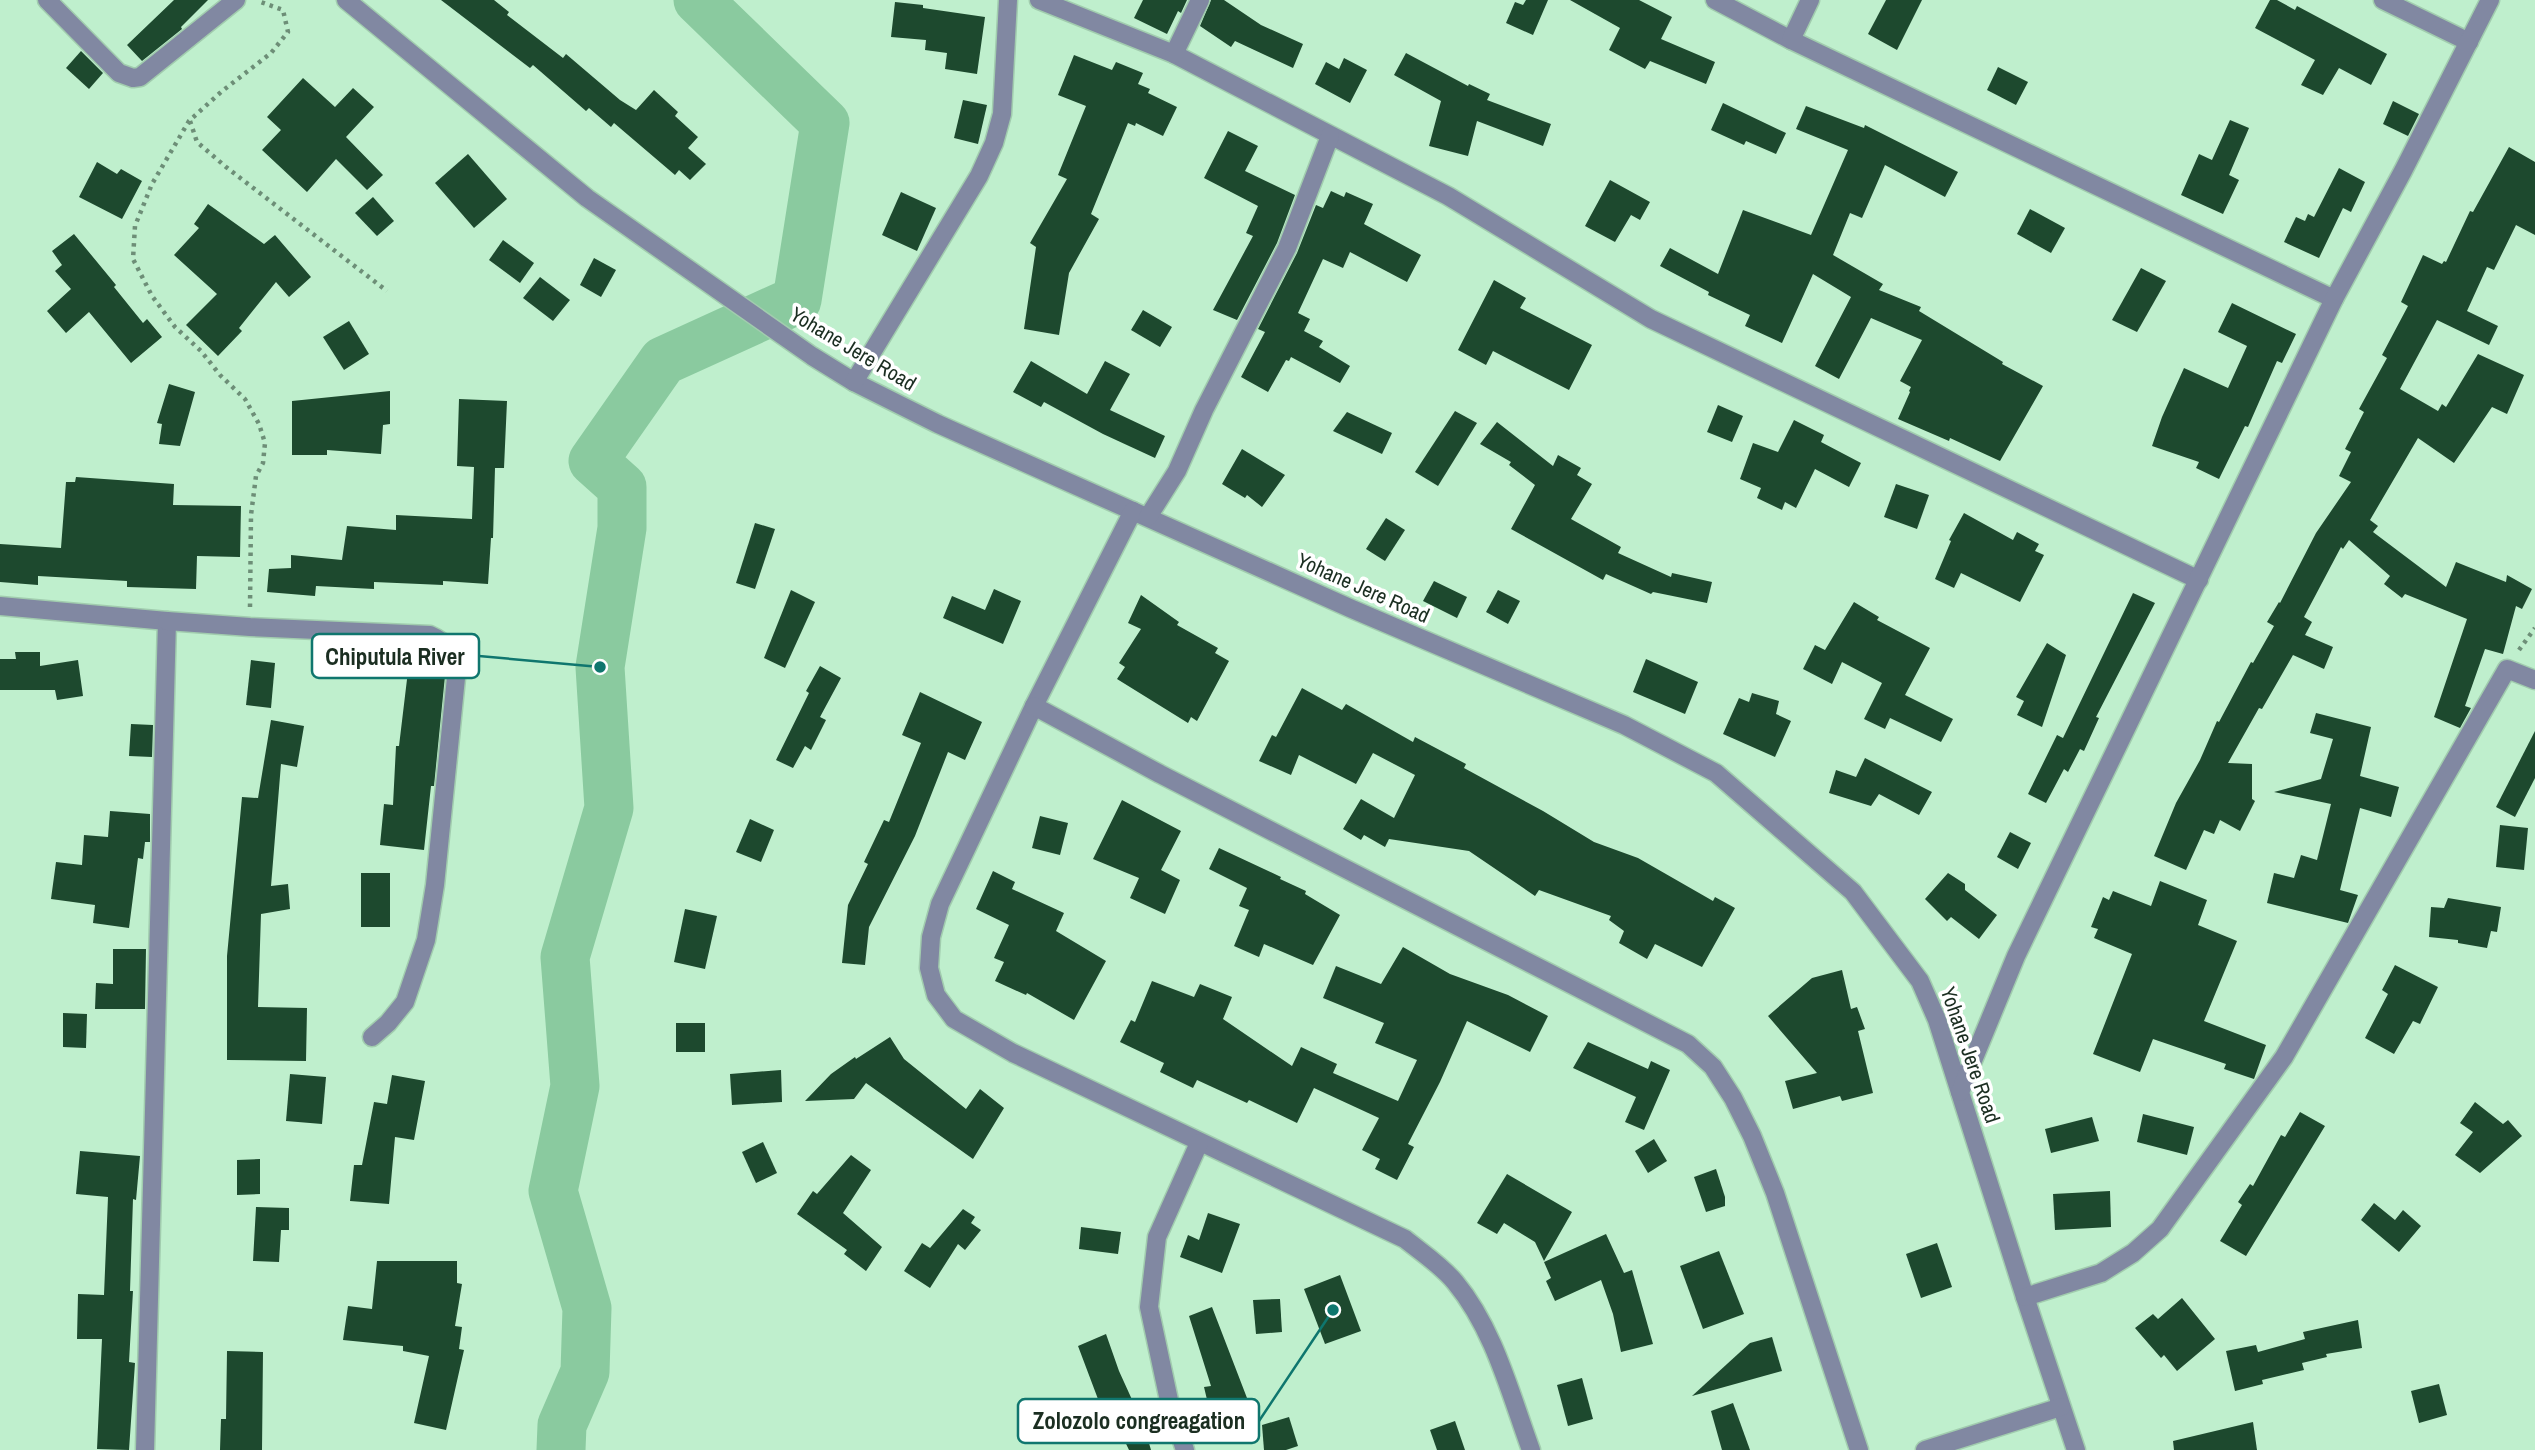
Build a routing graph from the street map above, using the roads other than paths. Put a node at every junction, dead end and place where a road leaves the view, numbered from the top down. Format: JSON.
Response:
{"nodes":[{"id":1,"x":47,"y":0,"type":"edge"},
{"id":2,"x":236,"y":0,"type":"edge"},
{"id":3,"x":346,"y":0,"type":"edge"},
{"id":4,"x":1008,"y":0,"type":"edge"},
{"id":5,"x":1040,"y":0,"type":"edge"},
{"id":6,"x":1200,"y":0,"type":"edge"},
{"id":7,"x":1715,"y":0,"type":"edge"},
{"id":8,"x":1810,"y":0,"type":"edge"},
{"id":9,"x":2383,"y":0,"type":"edge"},
{"id":10,"x":2490,"y":0,"type":"edge"},
{"id":11,"x":1791,"y":40,"type":"junction"},
{"id":12,"x":2469,"y":42,"type":"junction"},
{"id":13,"x":1174,"y":54,"type":"junction"},
{"id":14,"x":1330,"y":136,"type":"junction"},
{"id":15,"x":2334,"y":299,"type":"junction"},
{"id":16,"x":854,"y":382,"type":"junction"},
{"id":17,"x":1140,"y":514,"type":"junction"},
{"id":18,"x":2199,"y":580,"type":"junction"},
{"id":19,"x":0,"y":606,"type":"edge"},
{"id":20,"x":167,"y":621,"type":"junction"},
{"id":21,"x":2535,"y":680,"type":"edge"},
{"id":22,"x":1034,"y":706,"type":"junction"},
{"id":23,"x":372,"y":1037,"type":"dead end"},
{"id":24,"x":1960,"y":1092,"type":"junction"},
{"id":25,"x":1199,"y":1143,"type":"junction"},
{"id":26,"x":2025,"y":1297,"type":"junction"},
{"id":27,"x":2061,"y":1408,"type":"junction"},
{"id":28,"x":145,"y":1450,"type":"edge"},
{"id":29,"x":1185,"y":1450,"type":"edge"},
{"id":30,"x":1531,"y":1450,"type":"edge"},
{"id":31,"x":1859,"y":1450,"type":"edge"},
{"id":32,"x":1925,"y":1450,"type":"edge"},
{"id":33,"x":2076,"y":1450,"type":"edge"}],
"edges":[{"from":1,"to":2,"type":"street"},
{"from":3,"to":16,"type":"street","name":"Yohane Jere Road"},
{"from":4,"to":16,"type":"street"},
{"from":5,"to":13,"type":"street"},
{"from":6,"to":13,"type":"street"},
{"from":7,"to":11,"type":"street"},
{"from":8,"to":11,"type":"street"},
{"from":9,"to":12,"type":"street"},
{"from":10,"to":12,"type":"street"},
{"from":11,"to":15,"type":"street"},
{"from":12,"to":15,"type":"street"},
{"from":13,"to":14,"type":"street"},
{"from":14,"to":17,"type":"street"},
{"from":14,"to":18,"type":"street"},
{"from":15,"to":18,"type":"street"},
{"from":16,"to":17,"type":"street","name":"Yohane Jere Road"},
{"from":17,"to":22,"type":"street"},
{"from":17,"to":24,"type":"street","name":"Yohane Jere Road"},
{"from":18,"to":24,"type":"street"},
{"from":19,"to":20,"type":"street"},
{"from":20,"to":23,"type":"street"},
{"from":20,"to":28,"type":"street"},
{"from":21,"to":26,"type":"street"},
{"from":22,"to":25,"type":"street"},
{"from":22,"to":31,"type":"street"},
{"from":24,"to":26,"type":"street","name":"Yohane Jere Road"},
{"from":25,"to":29,"type":"street"},
{"from":25,"to":30,"type":"street"},
{"from":26,"to":27,"type":"street","name":"Yohane Jere Road"},
{"from":27,"to":32,"type":"street"},
{"from":27,"to":33,"type":"street","name":"Yohane Jere Road"}]}
